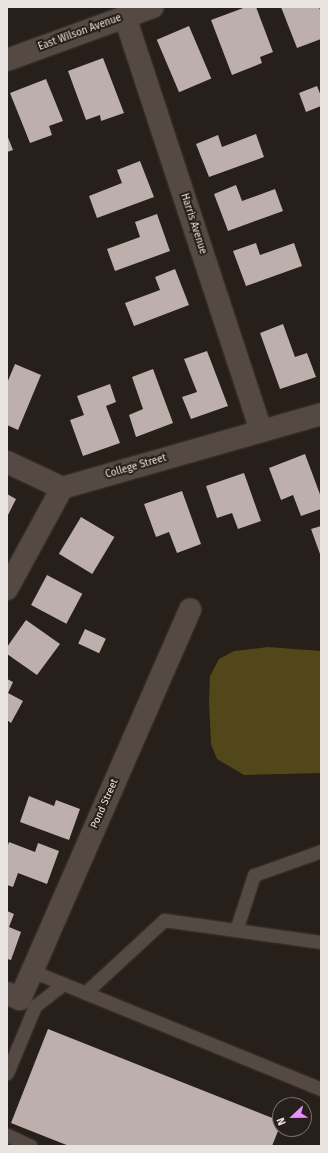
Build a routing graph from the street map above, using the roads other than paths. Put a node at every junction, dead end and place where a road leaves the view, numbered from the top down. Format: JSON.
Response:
{"nodes":[{"id":1,"x":153,"y":7,"type":"edge"},
{"id":2,"x":125,"y":17,"type":"junction"},
{"id":3,"x":7,"y":60,"type":"edge"},
{"id":4,"x":321,"y":414,"type":"edge"},
{"id":5,"x":261,"y":431,"type":"junction"},
{"id":6,"x":7,"y":462,"type":"edge"},
{"id":7,"x":62,"y":488,"type":"junction"},
{"id":8,"x":7,"y":589,"type":"edge"},
{"id":9,"x":190,"y":610,"type":"dead end"},
{"id":10,"x":321,"y":851,"type":"edge"},
{"id":11,"x":236,"y":930,"type":"junction"},
{"id":12,"x":321,"y":942,"type":"edge"},
{"id":13,"x":32,"y":971,"type":"junction"},
{"id":14,"x":63,"y":984,"type":"junction"},
{"id":15,"x":85,"y":993,"type":"junction"},
{"id":16,"x":21,"y":999,"type":"edge"},
{"id":17,"x":7,"y":1073,"type":"edge"},
{"id":18,"x":321,"y":1090,"type":"edge"},
{"id":19,"x":7,"y":1136,"type":"edge"},
{"id":20,"x":31,"y":1146,"type":"edge"}],
"edges":[{"from":1,"to":2,"type":"street","name":"East Wilson Avenue"},
{"from":2,"to":3,"type":"street","name":"East Wilson Avenue"},
{"from":2,"to":5,"type":"street","name":"Harris Avenue"},
{"from":4,"to":5,"type":"street","name":"College Street"},
{"from":5,"to":7,"type":"street","name":"College Street"},
{"from":6,"to":7,"type":"street"},
{"from":7,"to":8,"type":"street"},
{"from":9,"to":13,"type":"street","name":"Pond Street"},
{"from":10,"to":11,"type":"lane"},
{"from":11,"to":12,"type":"lane"},
{"from":11,"to":15,"type":"lane"},
{"from":13,"to":14,"type":"lane"},
{"from":13,"to":16,"type":"street","name":"Pond Street"},
{"from":14,"to":15,"type":"lane"},
{"from":14,"to":16,"type":"lane"},
{"from":15,"to":18,"type":"lane"},
{"from":16,"to":17,"type":"lane"},
{"from":19,"to":20,"type":"lane"}]}
